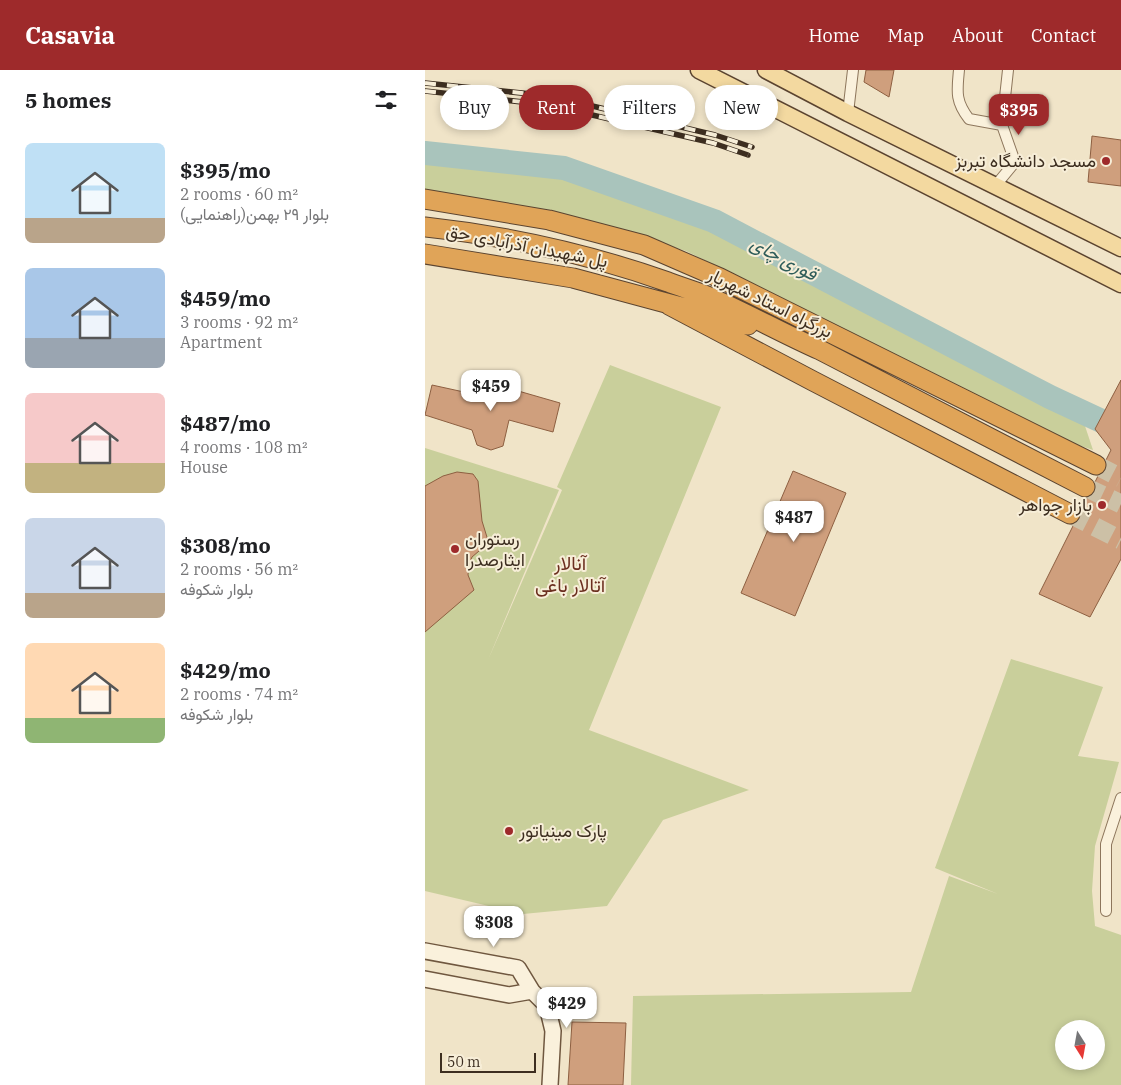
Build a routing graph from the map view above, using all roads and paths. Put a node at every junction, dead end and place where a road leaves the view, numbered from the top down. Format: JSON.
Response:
{"nodes":[{"id":1,"x":699,"y":70,"type":"edge"},
{"id":2,"x":853,"y":70,"type":"edge"},
{"id":3,"x":959,"y":70,"type":"edge"},
{"id":4,"x":1008,"y":70,"type":"edge"},
{"id":5,"x":776,"y":72,"type":"edge"},
{"id":6,"x":848,"y":113,"type":"junction"},
{"id":7,"x":1003,"y":125,"type":"junction"},
{"id":8,"x":996,"y":185,"type":"junction"},
{"id":9,"x":425,"y":199,"type":"edge"},
{"id":10,"x":425,"y":227,"type":"edge"},
{"id":11,"x":1121,"y":248,"type":"edge"},
{"id":12,"x":425,"y":254,"type":"edge"},
{"id":13,"x":1121,"y":284,"type":"edge"},
{"id":14,"x":713,"y":298,"type":"joint"},
{"id":15,"x":669,"y":305,"type":"junction"},
{"id":16,"x":782,"y":333,"type":"junction"},
{"id":17,"x":1096,"y":465,"type":"tunnel mouth"},
{"id":18,"x":1085,"y":487,"type":"tunnel mouth"},
{"id":19,"x":1070,"y":514,"type":"tunnel mouth"},
{"id":20,"x":1121,"y":798,"type":"edge"},
{"id":21,"x":1107,"y":912,"type":"dead end"},
{"id":22,"x":425,"y":951,"type":"edge"},
{"id":23,"x":425,"y":979,"type":"edge"},
{"id":24,"x":532,"y":991,"type":"junction"},
{"id":25,"x":550,"y":1085,"type":"edge"}],
"edges":[{"from":1,"to":13,"type":"main road"},
{"from":2,"to":6,"type":"street"},
{"from":3,"to":7,"type":"street"},
{"from":4,"to":7,"type":"street"},
{"from":5,"to":6,"type":"main road"},
{"from":6,"to":8,"type":"main road"},
{"from":7,"to":8,"type":"street"},
{"from":8,"to":11,"type":"main road"},
{"from":9,"to":17,"type":"highway","name":"بزرگراه استاد شهریار"},
{"from":10,"to":14,"type":"highway","name":"پل شهیدان آذرآبادی حق"},
{"from":12,"to":15,"type":"highway"},
{"from":14,"to":16,"type":"highway","name":"بزرگراه استاد شهریار"},
{"from":15,"to":16,"type":"highway"},
{"from":15,"to":19,"type":"highway"},
{"from":16,"to":18,"type":"highway","name":"بزرگراه استاد شهریار"},
{"from":20,"to":21,"type":"street"},
{"from":22,"to":24,"type":"main road"},
{"from":23,"to":24,"type":"main road"},
{"from":24,"to":25,"type":"main road"}]}
